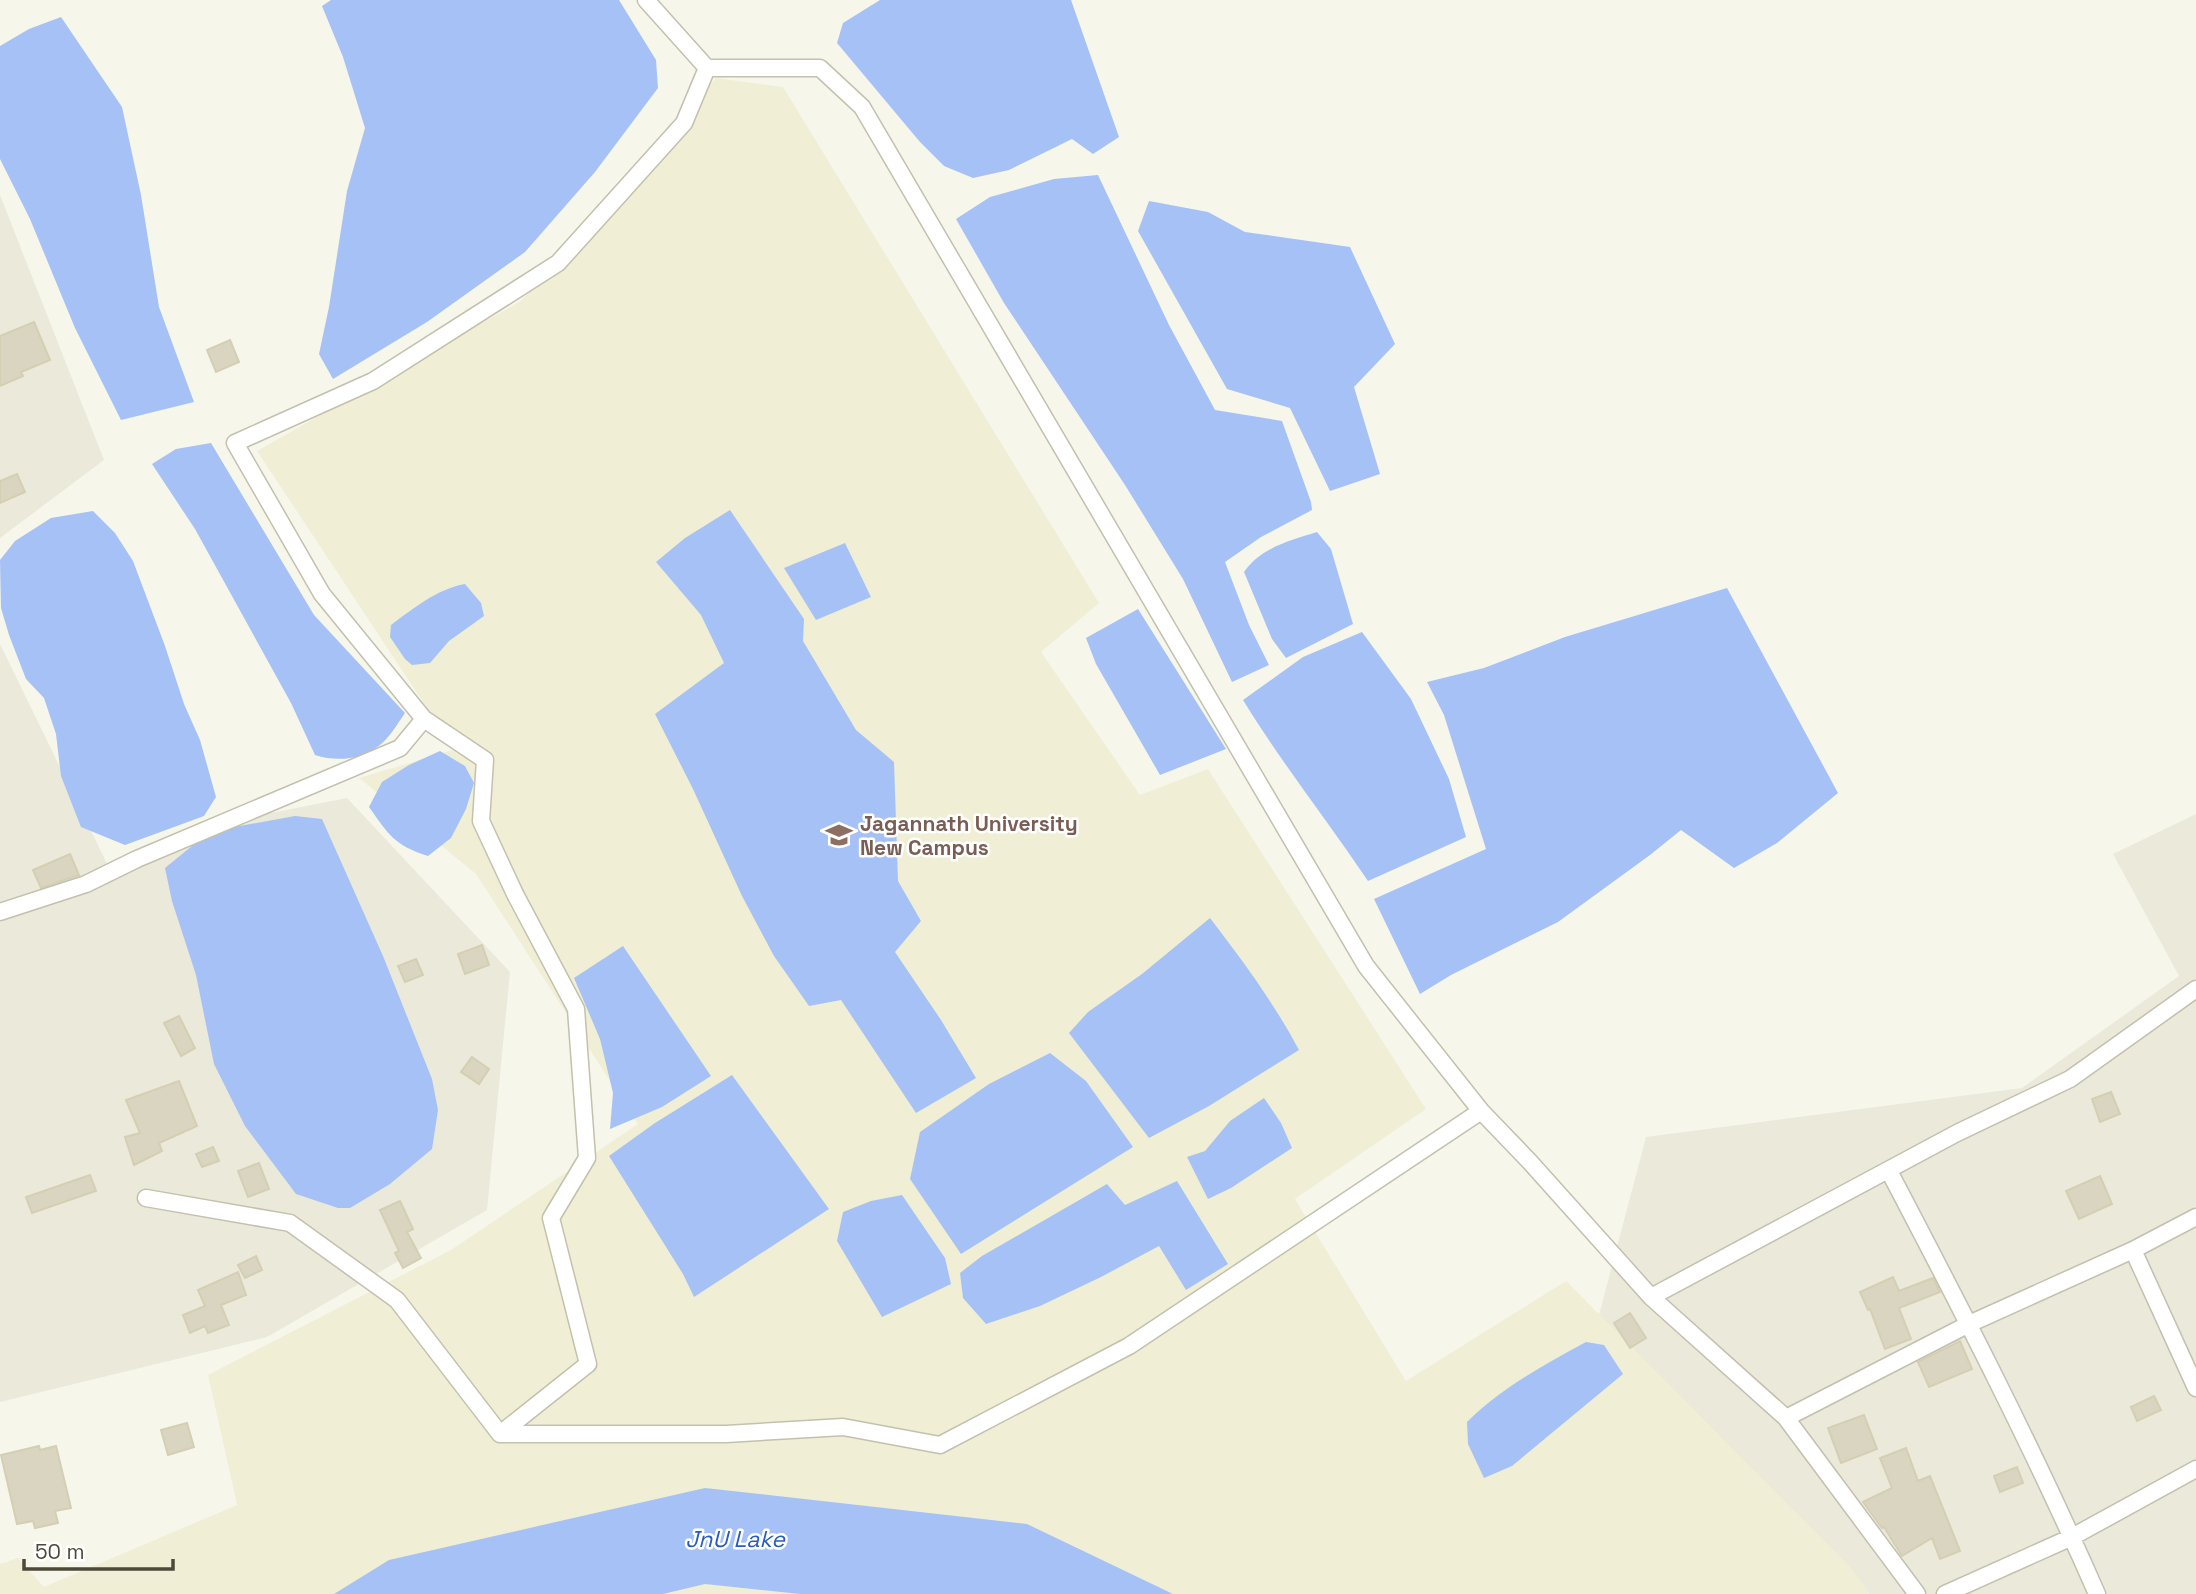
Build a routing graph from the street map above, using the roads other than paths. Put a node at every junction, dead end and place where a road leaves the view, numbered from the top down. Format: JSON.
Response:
{"nodes":[{"id":1,"x":646,"y":0,"type":"edge"},
{"id":2,"x":708,"y":68,"type":"junction"},
{"id":3,"x":424,"y":719,"type":"junction"},
{"id":4,"x":0,"y":912,"type":"edge"},
{"id":5,"x":2196,"y":989,"type":"edge"},
{"id":6,"x":1481,"y":1111,"type":"junction"},
{"id":7,"x":1889,"y":1171,"type":"junction"},
{"id":8,"x":146,"y":1198,"type":"dead end"},
{"id":9,"x":2196,"y":1217,"type":"edge"},
{"id":10,"x":2133,"y":1250,"type":"junction"},
{"id":11,"x":1651,"y":1297,"type":"junction"},
{"id":12,"x":1969,"y":1324,"type":"junction"},
{"id":13,"x":2196,"y":1388,"type":"edge"},
{"id":14,"x":1786,"y":1418,"type":"junction"},
{"id":15,"x":500,"y":1434,"type":"junction"},
{"id":16,"x":2196,"y":1469,"type":"edge"},
{"id":17,"x":2072,"y":1537,"type":"junction"},
{"id":18,"x":1917,"y":1594,"type":"edge"},
{"id":19,"x":1945,"y":1594,"type":"edge"},
{"id":20,"x":2097,"y":1594,"type":"edge"}],
"edges":[{"from":1,"to":2,"type":"street"},
{"from":2,"to":3,"type":"street"},
{"from":2,"to":6,"type":"street"},
{"from":3,"to":4,"type":"street"},
{"from":3,"to":15,"type":"street"},
{"from":5,"to":7,"type":"street"},
{"from":6,"to":11,"type":"street"},
{"from":6,"to":15,"type":"street"},
{"from":7,"to":11,"type":"street"},
{"from":7,"to":12,"type":"street"},
{"from":8,"to":15,"type":"street"},
{"from":9,"to":10,"type":"street"},
{"from":10,"to":12,"type":"street"},
{"from":10,"to":13,"type":"street"},
{"from":11,"to":14,"type":"street"},
{"from":12,"to":14,"type":"street"},
{"from":12,"to":17,"type":"street"},
{"from":14,"to":18,"type":"street"},
{"from":16,"to":17,"type":"street"},
{"from":17,"to":19,"type":"street"},
{"from":17,"to":20,"type":"street"}]}
